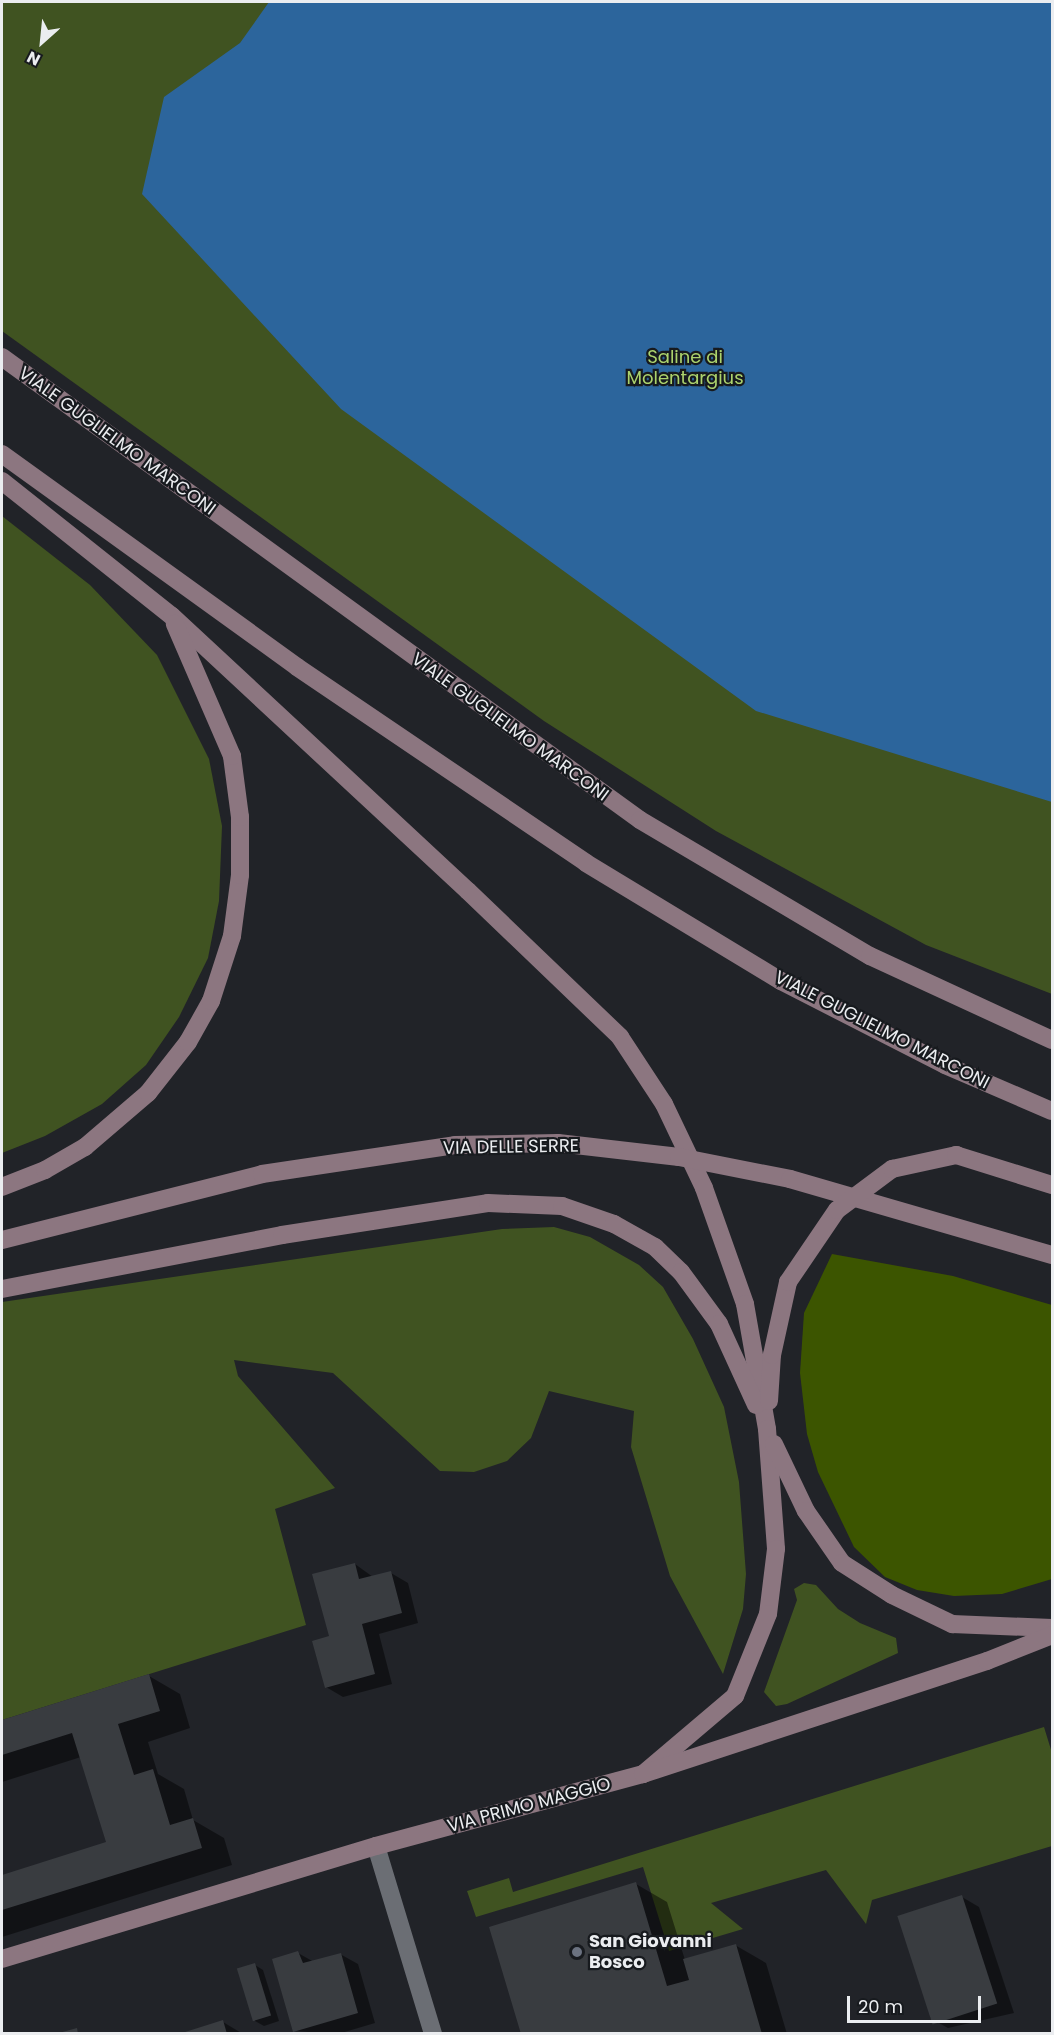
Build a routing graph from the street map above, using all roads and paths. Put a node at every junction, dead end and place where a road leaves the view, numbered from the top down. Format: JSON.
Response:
{"nodes":[{"id":1,"x":2,"y":357,"type":"edge"},
{"id":2,"x":2,"y":454,"type":"edge"},
{"id":3,"x":2,"y":481,"type":"edge"},
{"id":4,"x":172,"y":616,"type":"junction"},
{"id":5,"x":1053,"y":1040,"type":"edge"},
{"id":6,"x":1053,"y":1111,"type":"edge"},
{"id":7,"x":1053,"y":1185,"type":"edge"},
{"id":8,"x":2,"y":1187,"type":"edge"},
{"id":9,"x":2,"y":1240,"type":"edge"},
{"id":10,"x":1053,"y":1255,"type":"edge"},
{"id":11,"x":2,"y":1289,"type":"edge"},
{"id":12,"x":767,"y":1429,"type":"junction"},
{"id":13,"x":1053,"y":1628,"type":"edge"},
{"id":14,"x":1053,"y":1635,"type":"edge"},
{"id":15,"x":643,"y":1774,"type":"junction"},
{"id":16,"x":376,"y":1846,"type":"junction"},
{"id":17,"x":2,"y":1959,"type":"edge"},
{"id":18,"x":433,"y":2034,"type":"edge"}],
"edges":[{"from":1,"to":5,"type":"main road","name":"VIALE GUGLIELMO MARCONI"},
{"from":2,"to":6,"type":"main road","name":"VIALE GUGLIELMO MARCONI"},
{"from":3,"to":4,"type":"main road"},
{"from":4,"to":8,"type":"main road"},
{"from":4,"to":12,"type":"main road"},
{"from":7,"to":12,"type":"main road"},
{"from":9,"to":10,"type":"main road","name":"VIA DELLE SERRE"},
{"from":11,"to":12,"type":"main road"},
{"from":12,"to":13,"type":"main road"},
{"from":12,"to":15,"type":"main road"},
{"from":14,"to":15,"type":"main road","name":"VIA PRIMO MAGGIO"},
{"from":15,"to":16,"type":"main road","name":"VIA PRIMO MAGGIO"},
{"from":16,"to":17,"type":"main road","name":"VIA PRIMO MAGGIO"},
{"from":16,"to":18,"type":"street"}]}
